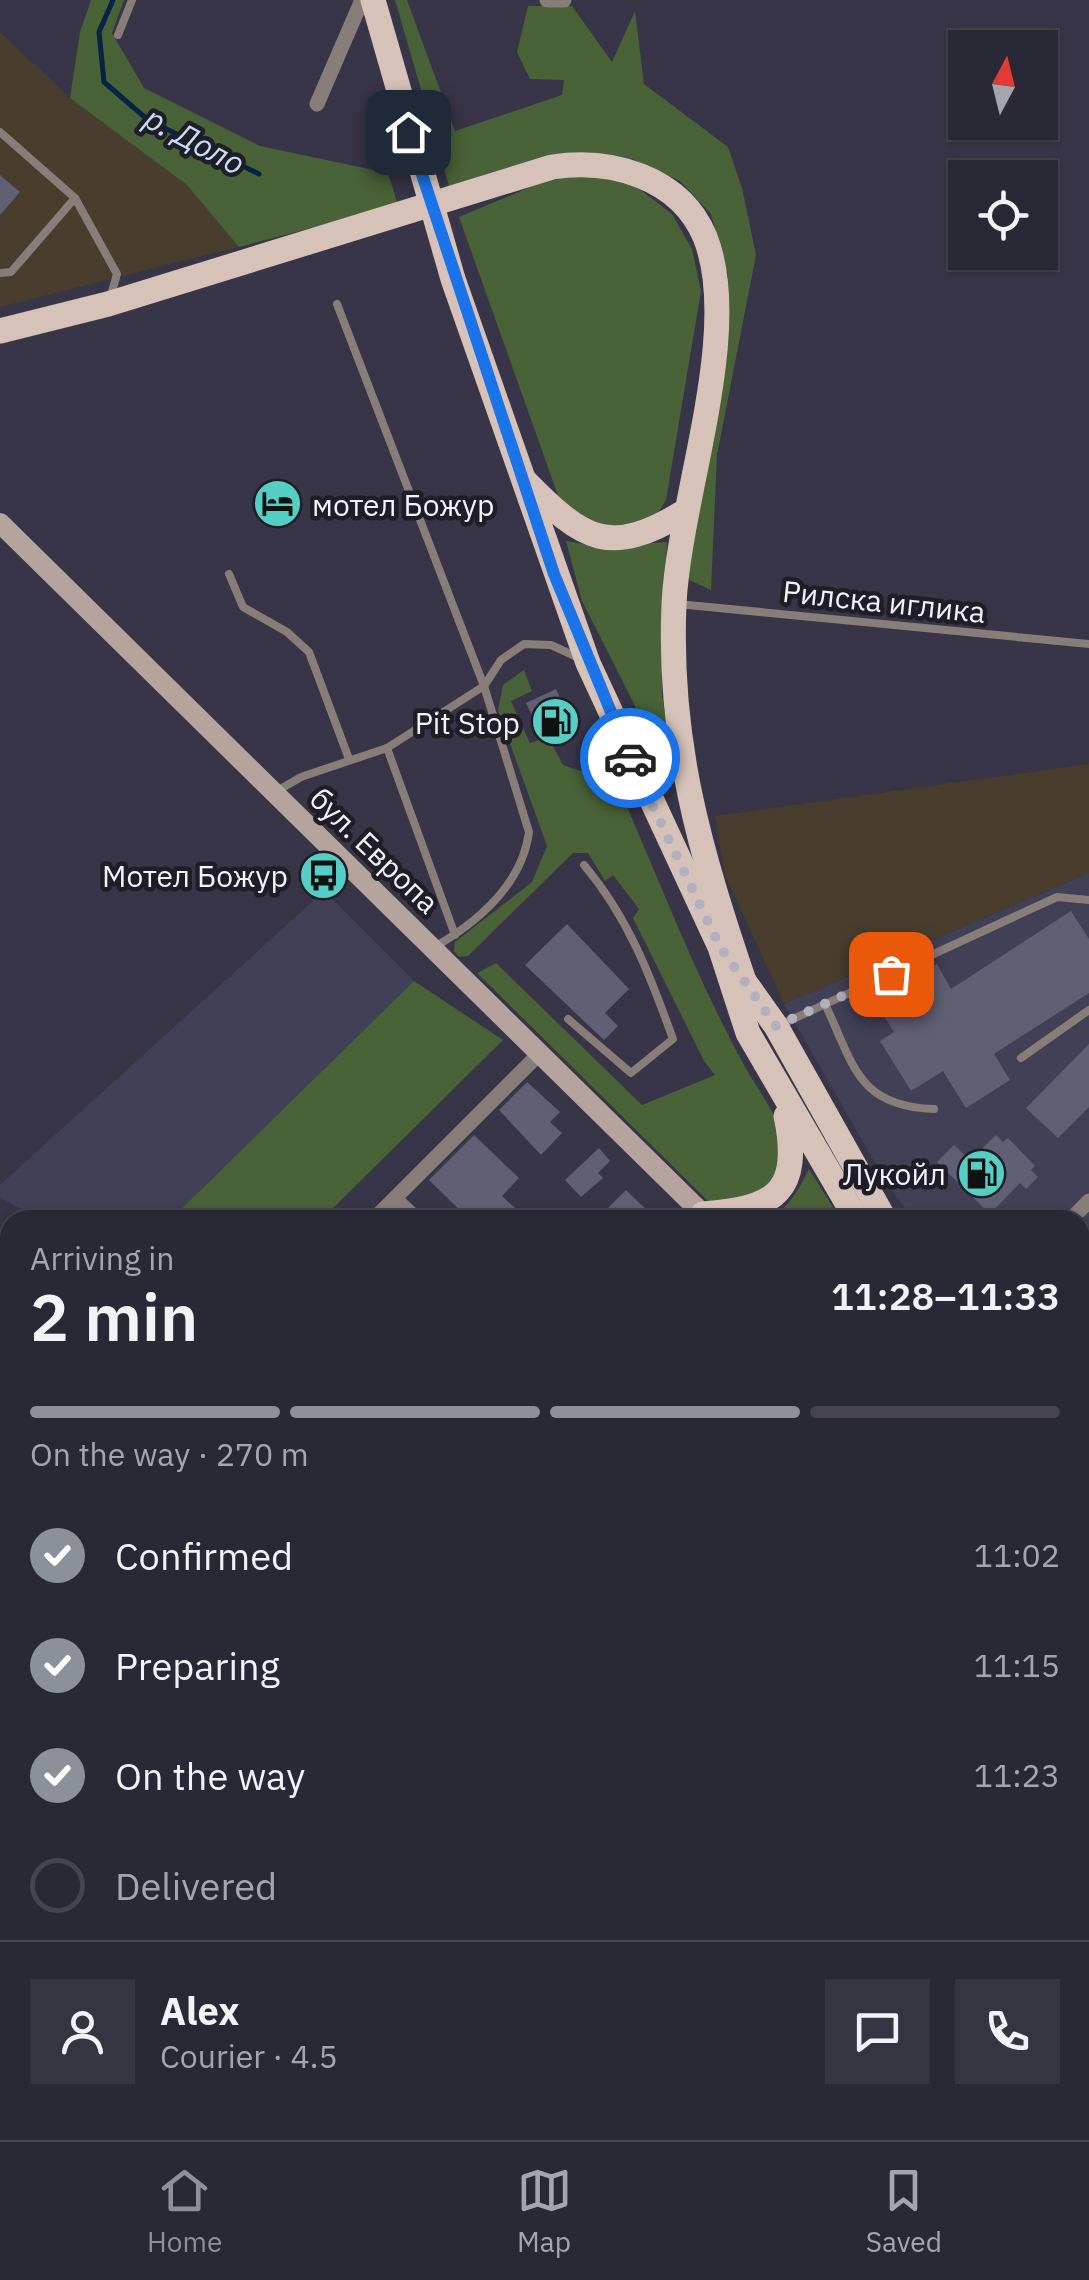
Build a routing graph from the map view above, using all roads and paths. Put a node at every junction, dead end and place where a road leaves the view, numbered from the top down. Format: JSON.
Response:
{"nodes":[{"id":1,"x":132,"y":0,"type":"edge"},
{"id":2,"x":362,"y":0,"type":"edge"},
{"id":3,"x":373,"y":0,"type":"edge"},
{"id":4,"x":547,"y":0,"type":"edge"},
{"id":5,"x":564,"y":0,"type":"edge"},
{"id":6,"x":118,"y":34,"type":"dead end"},
{"id":7,"x":317,"y":104,"type":"dead end"},
{"id":8,"x":0,"y":132,"type":"edge"},
{"id":9,"x":75,"y":198,"type":"junction"},
{"id":10,"x":0,"y":273,"type":"edge"},
{"id":11,"x":108,"y":304,"type":"junction"},
{"id":12,"x":337,"y":304,"type":"dead end"},
{"id":13,"x":0,"y":331,"type":"edge"},
{"id":14,"x":522,"y":477,"type":"junction"},
{"id":15,"x":684,"y":512,"type":"junction"},
{"id":16,"x":0,"y":523,"type":"edge"},
{"id":17,"x":229,"y":574,"type":"dead end"},
{"id":18,"x":674,"y":603,"type":"junction"},
{"id":19,"x":1089,"y":644,"type":"edge"},
{"id":20,"x":588,"y":663,"type":"junction"},
{"id":21,"x":484,"y":686,"type":"junction"},
{"id":22,"x":386,"y":748,"type":"junction"},
{"id":23,"x":349,"y":760,"type":"junction"},
{"id":24,"x":273,"y":793,"type":"junction"},
{"id":25,"x":584,"y":864,"type":"dead end"},
{"id":26,"x":1089,"y":900,"type":"edge"},
{"id":27,"x":456,"y":935,"type":"junction"},
{"id":28,"x":720,"y":947,"type":"junction"},
{"id":29,"x":433,"y":948,"type":"junction"},
{"id":30,"x":744,"y":981,"type":"junction"},
{"id":31,"x":824,"y":1004,"type":"junction"},
{"id":32,"x":1089,"y":1010,"type":"edge"},
{"id":33,"x":568,"y":1018,"type":"dead end"},
{"id":34,"x":776,"y":1026,"type":"junction"},
{"id":35,"x":540,"y":1054,"type":"junction"},
{"id":36,"x":1021,"y":1058,"type":"dead end"},
{"id":37,"x":782,"y":1097,"type":"junction"},
{"id":38,"x":934,"y":1109,"type":"dead end"},
{"id":39,"x":396,"y":1199,"type":"junction"},
{"id":40,"x":384,"y":1210,"type":"edge"},
{"id":41,"x":408,"y":1210,"type":"edge"},
{"id":42,"x":695,"y":1210,"type":"edge"},
{"id":43,"x":739,"y":1210,"type":"edge"},
{"id":44,"x":852,"y":1210,"type":"edge"},
{"id":45,"x":879,"y":1210,"type":"edge"}],
"edges":[{"from":1,"to":6,"type":"lane"},
{"from":2,"to":7,"type":"street"},
{"from":3,"to":14,"type":"main road"},
{"from":4,"to":5,"type":"street"},
{"from":8,"to":9,"type":"lane"},
{"from":9,"to":10,"type":"lane"},
{"from":9,"to":11,"type":"lane"},
{"from":11,"to":13,"type":"main road"},
{"from":11,"to":15,"type":"main road"},
{"from":12,"to":21,"type":"lane"},
{"from":14,"to":15,"type":"main road"},
{"from":14,"to":20,"type":"main road"},
{"from":15,"to":18,"type":"main road"},
{"from":16,"to":24,"type":"street","name":"бул. Европа"},
{"from":17,"to":23,"type":"lane"},
{"from":18,"to":19,"type":"lane","name":"Рилска иглика"},
{"from":18,"to":30,"type":"main road"},
{"from":20,"to":21,"type":"lane"},
{"from":20,"to":28,"type":"main road"},
{"from":21,"to":22,"type":"lane"},
{"from":21,"to":27,"type":"lane"},
{"from":22,"to":23,"type":"lane"},
{"from":22,"to":27,"type":"lane"},
{"from":23,"to":24,"type":"lane"},
{"from":24,"to":29,"type":"street","name":"бул. Европа"},
{"from":25,"to":33,"type":"lane"},
{"from":26,"to":31,"type":"lane"},
{"from":27,"to":29,"type":"lane"},
{"from":28,"to":30,"type":"main road"},
{"from":28,"to":37,"type":"main road"},
{"from":29,"to":35,"type":"street","name":"бул. Европа"},
{"from":30,"to":34,"type":"main road"},
{"from":31,"to":34,"type":"lane"},
{"from":31,"to":38,"type":"lane"},
{"from":32,"to":36,"type":"lane"},
{"from":34,"to":45,"type":"main road"},
{"from":35,"to":39,"type":"street"},
{"from":35,"to":42,"type":"street","name":"бул. Европа"},
{"from":37,"to":43,"type":"main road"},
{"from":37,"to":44,"type":"main road"},
{"from":39,"to":40,"type":"street"},
{"from":39,"to":41,"type":"street"}]}
